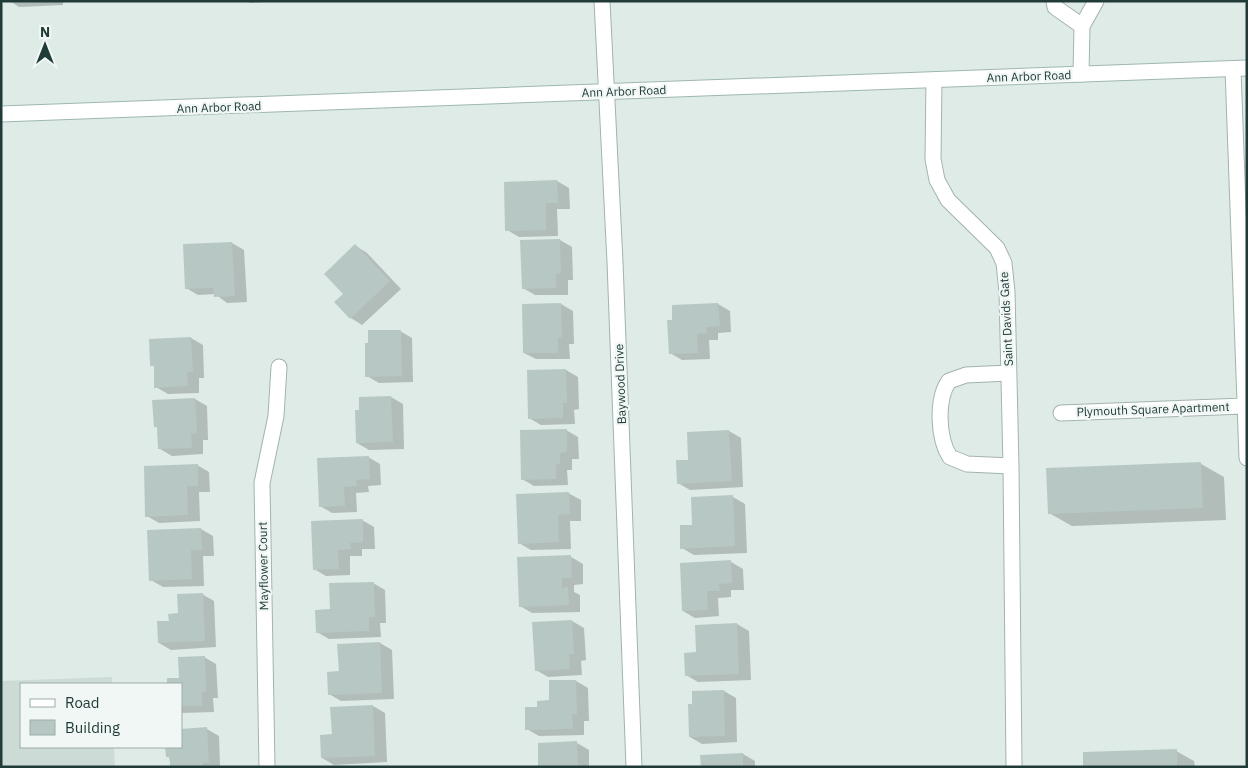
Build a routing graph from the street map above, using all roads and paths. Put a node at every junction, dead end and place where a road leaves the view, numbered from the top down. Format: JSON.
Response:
{"nodes":[{"id":1,"x":602,"y":1,"type":"edge"},
{"id":2,"x":1054,"y":1,"type":"edge"},
{"id":3,"x":1096,"y":1,"type":"edge"},
{"id":4,"x":1082,"y":26,"type":"junction"},
{"id":5,"x":1240,"y":69,"type":"edge"},
{"id":6,"x":1080,"y":74,"type":"junction"},
{"id":7,"x":934,"y":80,"type":"junction"},
{"id":8,"x":606,"y":92,"type":"junction"},
{"id":9,"x":1,"y":114,"type":"edge"},
{"id":10,"x":279,"y":367,"type":"dead end"},
{"id":11,"x":1009,"y":373,"type":"junction"},
{"id":12,"x":1244,"y":406,"type":"junction"},
{"id":13,"x":1061,"y":413,"type":"dead end"},
{"id":14,"x":1247,"y":458,"type":"edge"},
{"id":15,"x":1011,"y":466,"type":"junction"},
{"id":16,"x":267,"y":767,"type":"edge"},
{"id":17,"x":634,"y":767,"type":"edge"},
{"id":18,"x":1014,"y":767,"type":"edge"}],
"edges":[{"from":1,"to":8,"type":"street","name":"Baywood Drive"},
{"from":2,"to":4,"type":"street"},
{"from":3,"to":4,"type":"street"},
{"from":4,"to":6,"type":"street"},
{"from":5,"to":6,"type":"street","name":"Ann Arbor Road"},
{"from":5,"to":12,"type":"street"},
{"from":6,"to":7,"type":"street","name":"Ann Arbor Road"},
{"from":7,"to":8,"type":"street","name":"Ann Arbor Road"},
{"from":7,"to":11,"type":"street","name":"Saint Davids Gate"},
{"from":8,"to":9,"type":"street","name":"Ann Arbor Road"},
{"from":8,"to":17,"type":"street","name":"Baywood Drive"},
{"from":10,"to":16,"type":"street","name":"Mayflower Court"},
{"from":11,"to":15,"type":"street","name":"Saint Davids Gate"},
{"from":11,"to":15,"type":"street","name":"Saint Davids Gate"},
{"from":12,"to":13,"type":"street","name":"Plymouth Square Apartment"},
{"from":12,"to":14,"type":"street"},
{"from":15,"to":18,"type":"street","name":"Saint Davids Gate"}]}
